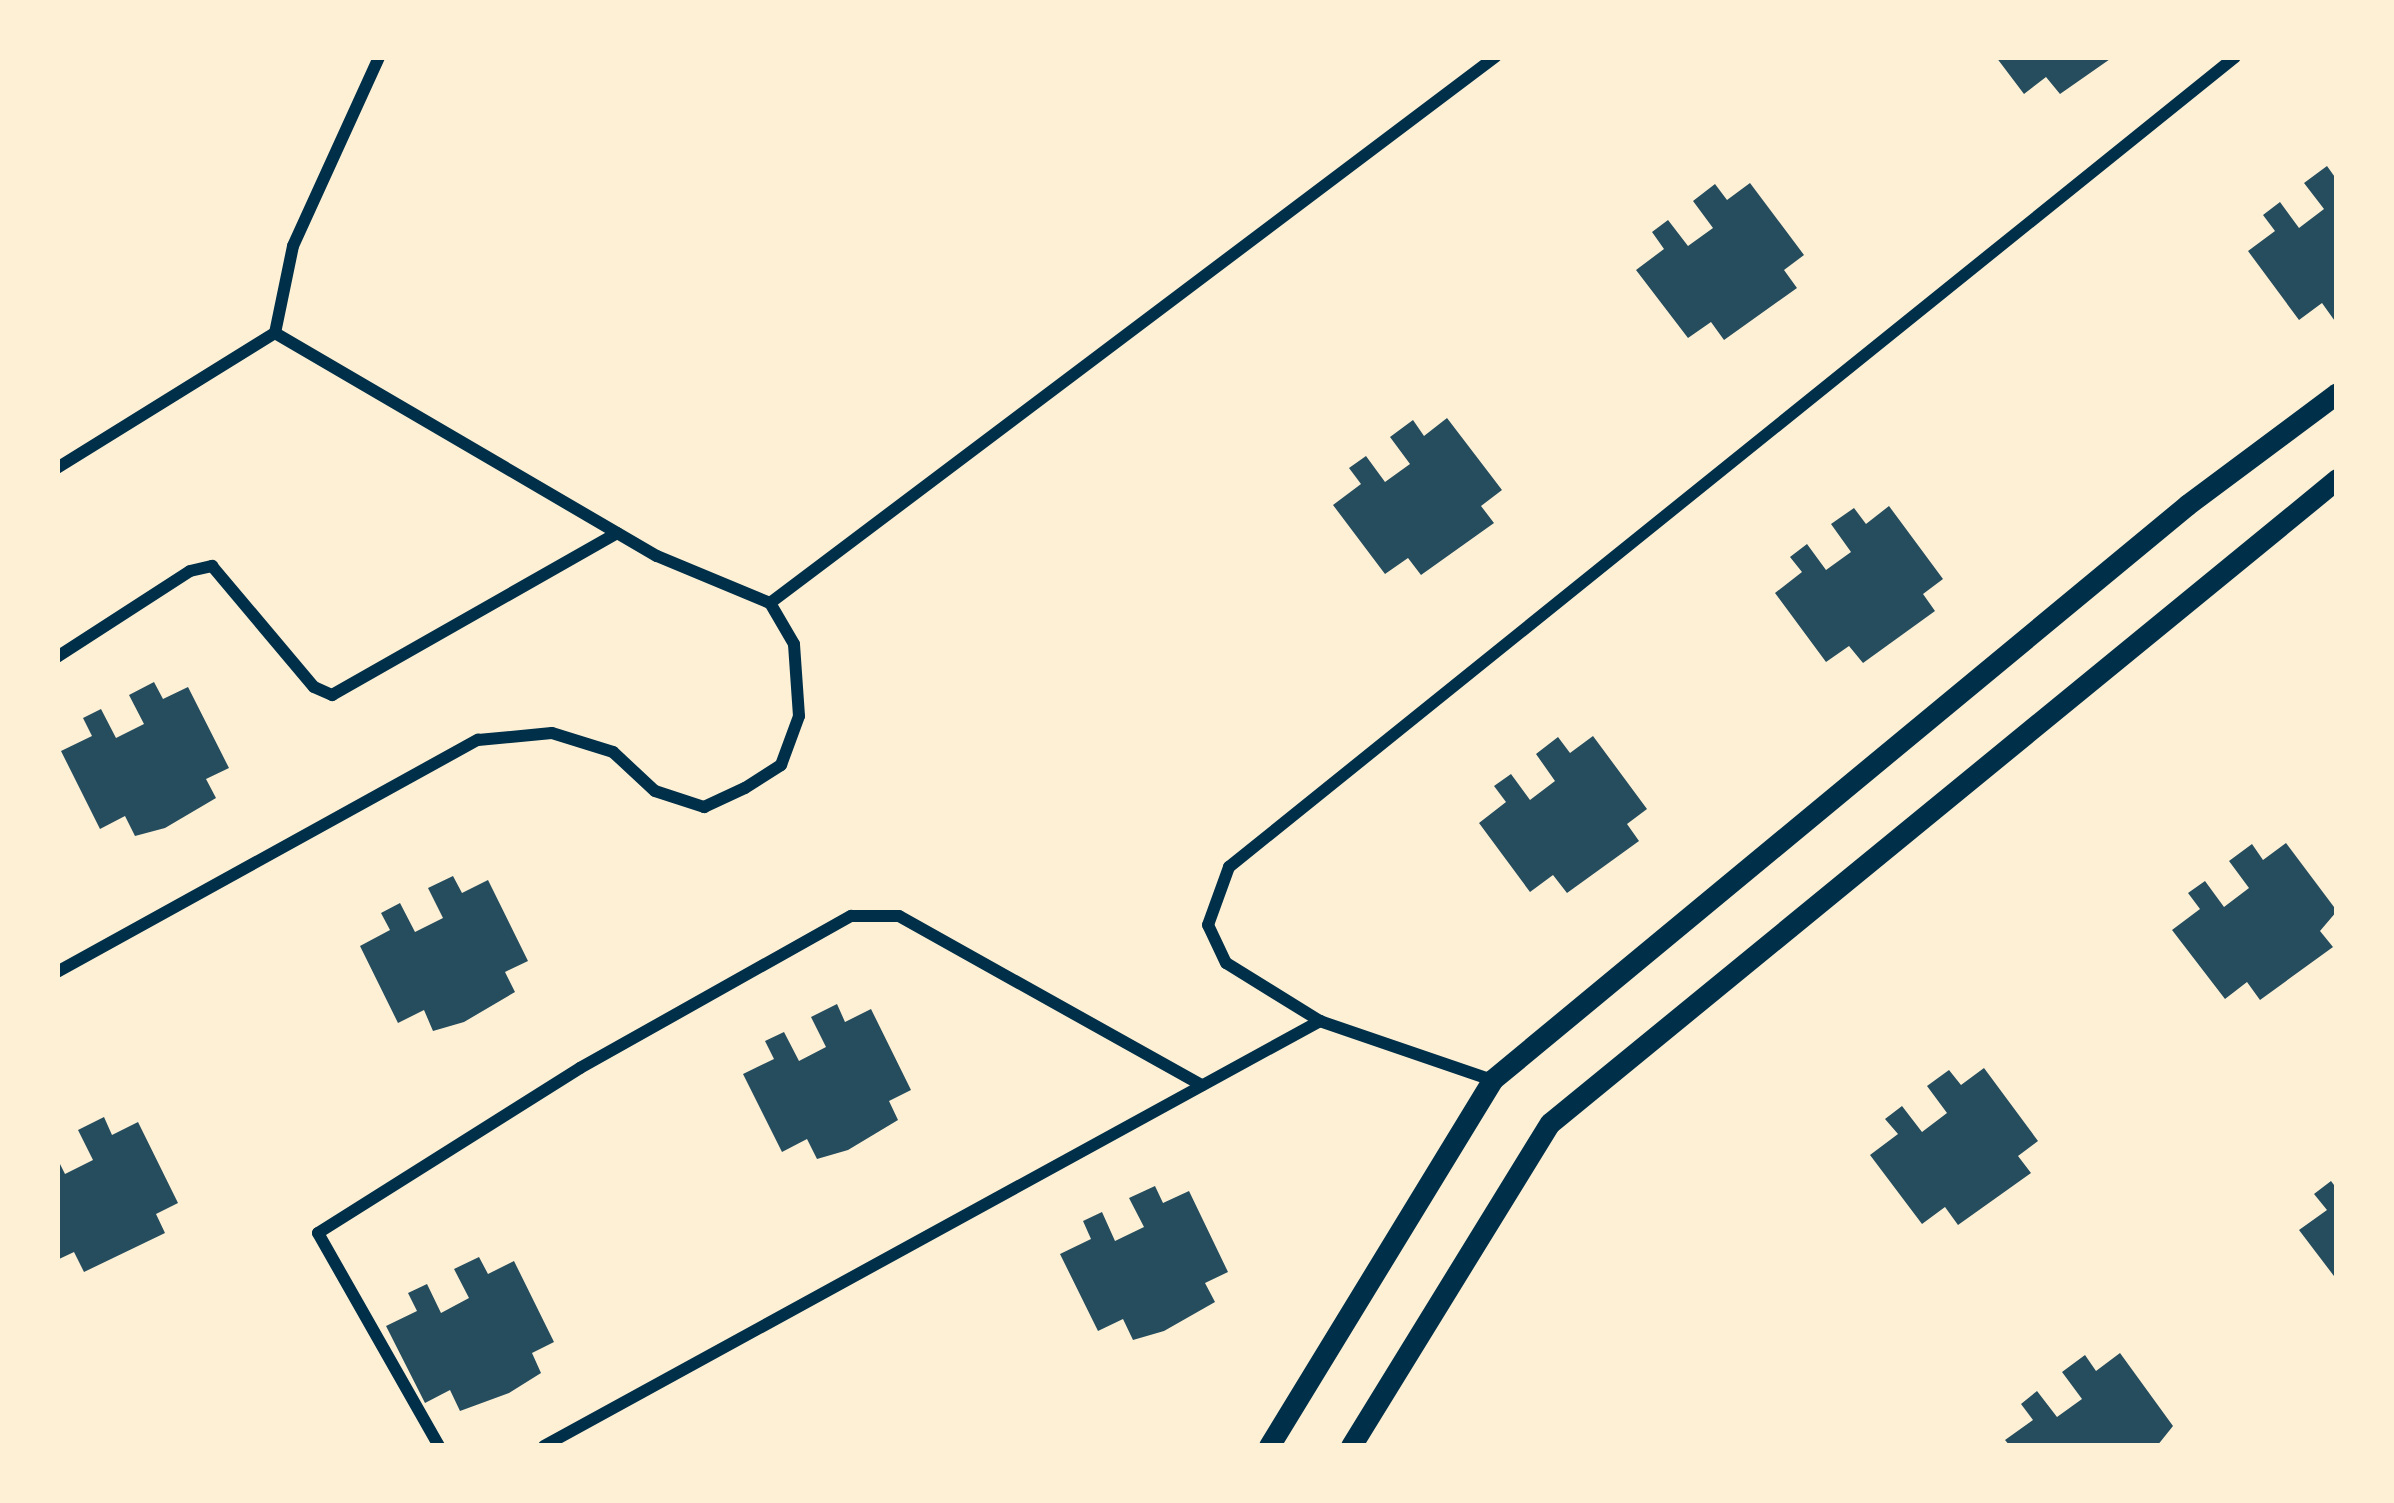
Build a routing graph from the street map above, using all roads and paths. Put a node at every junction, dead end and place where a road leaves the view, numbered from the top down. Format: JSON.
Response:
{"nodes":[{"id":1,"x":379,"y":57,"type":"edge"},
{"id":2,"x":1495,"y":57,"type":"edge"},
{"id":3,"x":2235,"y":57,"type":"edge"},
{"id":4,"x":275,"y":333,"type":"junction"},
{"id":5,"x":2337,"y":393,"type":"edge"},
{"id":6,"x":57,"y":468,"type":"edge"},
{"id":7,"x":2337,"y":479,"type":"edge"},
{"id":8,"x":616,"y":533,"type":"junction"},
{"id":9,"x":770,"y":603,"type":"junction"},
{"id":10,"x":57,"y":657,"type":"edge"},
{"id":11,"x":57,"y":972,"type":"edge"},
{"id":12,"x":1320,"y":1021,"type":"junction"},
{"id":13,"x":1492,"y":1081,"type":"junction"},
{"id":14,"x":1202,"y":1085,"type":"junction"},
{"id":15,"x":439,"y":1446,"type":"edge"},
{"id":16,"x":544,"y":1446,"type":"edge"},
{"id":17,"x":1269,"y":1446,"type":"edge"},
{"id":18,"x":1352,"y":1446,"type":"edge"}],
"edges":[{"from":1,"to":4,"type":"street"},
{"from":2,"to":9,"type":"street"},
{"from":3,"to":12,"type":"street"},
{"from":4,"to":6,"type":"street"},
{"from":4,"to":8,"type":"street"},
{"from":5,"to":13,"type":"street"},
{"from":7,"to":18,"type":"street"},
{"from":8,"to":9,"type":"street"},
{"from":8,"to":10,"type":"street"},
{"from":9,"to":11,"type":"street"},
{"from":12,"to":13,"type":"street"},
{"from":12,"to":14,"type":"street"},
{"from":13,"to":17,"type":"street"},
{"from":14,"to":15,"type":"street"},
{"from":14,"to":16,"type":"street"}]}
